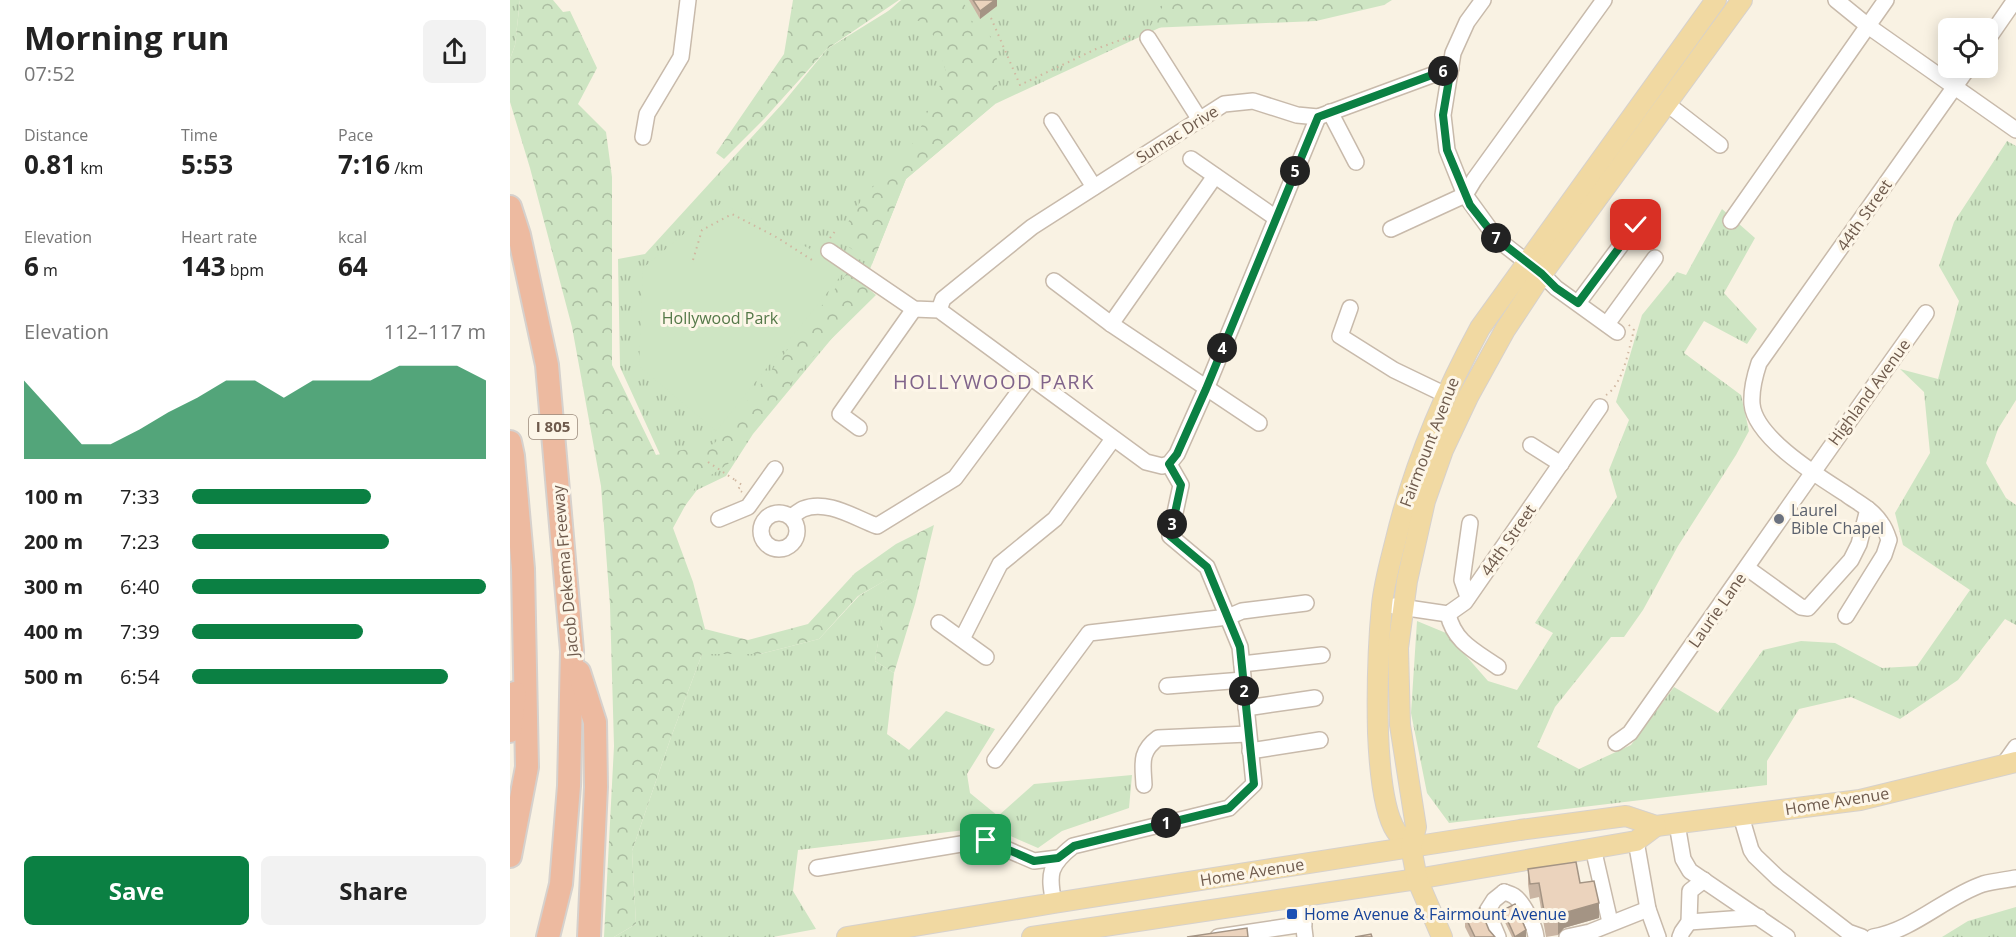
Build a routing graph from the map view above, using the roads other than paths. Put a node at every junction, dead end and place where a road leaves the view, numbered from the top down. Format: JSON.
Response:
{"nodes":[{"id":1,"x":688,"y":0,"type":"edge"},
{"id":2,"x":1483,"y":0,"type":"edge"},
{"id":3,"x":1604,"y":0,"type":"edge"},
{"id":4,"x":1716,"y":0,"type":"edge"},
{"id":5,"x":1742,"y":0,"type":"edge"},
{"id":6,"x":1836,"y":0,"type":"edge"},
{"id":7,"x":1886,"y":0,"type":"edge"},
{"id":8,"x":2015,"y":0,"type":"edge"},
{"id":9,"x":1998,"y":25,"type":"edge"},
{"id":10,"x":1868,"y":26,"type":"junction"},
{"id":11,"x":1148,"y":38,"type":"road end"},
{"id":12,"x":1451,"y":68,"type":"junction"},
{"id":13,"x":1961,"y":78,"type":"edge"},
{"id":14,"x":1955,"y":86,"type":"junction"},
{"id":15,"x":1666,"y":103,"type":"junction"},
{"id":16,"x":1324,"y":115,"type":"junction"},
{"id":17,"x":1200,"y":120,"type":"junction"},
{"id":18,"x":1052,"y":121,"type":"dead end"},
{"id":19,"x":2016,"y":130,"type":"edge"},
{"id":20,"x":643,"y":137,"type":"dead end"},
{"id":21,"x":1720,"y":145,"type":"dead end"},
{"id":22,"x":1191,"y":159,"type":"dead end"},
{"id":23,"x":1356,"y":162,"type":"dead end"},
{"id":24,"x":1215,"y":176,"type":"junction"},
{"id":25,"x":1094,"y":187,"type":"junction"},
{"id":26,"x":1465,"y":195,"type":"junction"},
{"id":27,"x":510,"y":207,"type":"edge"},
{"id":28,"x":1276,"y":218,"type":"junction"},
{"id":29,"x":1731,"y":221,"type":"dead end"},
{"id":30,"x":1636,"y":225,"type":"dead end"},
{"id":31,"x":1391,"y":229,"type":"dead end"},
{"id":32,"x":831,"y":247,"type":"road end"},
{"id":33,"x":1655,"y":258,"type":"dead end"},
{"id":34,"x":1534,"y":268,"type":"junction"},
{"id":35,"x":1054,"y":281,"type":"dead end"},
{"id":36,"x":1578,"y":303,"type":"junction"},
{"id":37,"x":1350,"y":308,"type":"dead end"},
{"id":38,"x":914,"y":309,"type":"junction"},
{"id":39,"x":939,"y":310,"type":"junction"},
{"id":40,"x":1926,"y":313,"type":"dead end"},
{"id":41,"x":1111,"y":324,"type":"junction"},
{"id":42,"x":1030,"y":377,"type":"junction"},
{"id":43,"x":1206,"y":389,"type":"junction"},
{"id":44,"x":1446,"y":394,"type":"junction"},
{"id":45,"x":1600,"y":407,"type":"road end"},
{"id":46,"x":1259,"y":423,"type":"dead end"},
{"id":47,"x":860,"y":428,"type":"dead end"},
{"id":48,"x":1113,"y":439,"type":"junction"},
{"id":49,"x":510,"y":442,"type":"edge"},
{"id":50,"x":1531,"y":444,"type":"dead end"},
{"id":51,"x":1561,"y":464,"type":"junction"},
{"id":52,"x":1166,"y":465,"type":"junction"},
{"id":53,"x":775,"y":469,"type":"dead end"},
{"id":54,"x":1812,"y":472,"type":"junction"},
{"id":55,"x":747,"y":501,"type":"junction"},
{"id":56,"x":1868,"y":509,"type":"junction"},
{"id":57,"x":791,"y":517,"type":"junction"},
{"id":58,"x":719,"y":519,"type":"dead end"},
{"id":59,"x":764,"y":520,"type":"junction"},
{"id":60,"x":1470,"y":524,"type":"dead end"},
{"id":61,"x":1747,"y":568,"type":"junction"},
{"id":62,"x":1468,"y":597,"type":"junction"},
{"id":63,"x":1306,"y":603,"type":"dead end"},
{"id":64,"x":1382,"y":605,"type":"junction"},
{"id":65,"x":1403,"y":607,"type":"junction"},
{"id":66,"x":1448,"y":614,"type":"junction"},
{"id":67,"x":1846,"y":616,"type":"dead end"},
{"id":68,"x":1228,"y":617,"type":"junction"},
{"id":69,"x":939,"y":623,"type":"dead end"},
{"id":70,"x":525,"y":629,"type":"junction"},
{"id":71,"x":962,"y":639,"type":"junction"},
{"id":72,"x":572,"y":651,"type":"junction"},
{"id":73,"x":1322,"y":655,"type":"dead end"},
{"id":74,"x":986,"y":657,"type":"dead end"},
{"id":75,"x":1498,"y":667,"type":"dead end"},
{"id":76,"x":1243,"y":672,"type":"junction"},
{"id":77,"x":1167,"y":686,"type":"dead end"},
{"id":78,"x":1315,"y":698,"type":"dead end"},
{"id":79,"x":1246,"y":708,"type":"junction"},
{"id":80,"x":510,"y":731,"type":"edge"},
{"id":81,"x":1248,"y":734,"type":"junction"},
{"id":82,"x":1320,"y":740,"type":"dead end"},
{"id":83,"x":1616,"y":743,"type":"dead end"},
{"id":84,"x":2016,"y":747,"type":"edge"},
{"id":85,"x":1250,"y":751,"type":"junction"},
{"id":86,"x":995,"y":760,"type":"dead end"},
{"id":87,"x":2010,"y":763,"type":"edge"},
{"id":88,"x":1144,"y":785,"type":"dead end"},
{"id":89,"x":1741,"y":816,"type":"junction"},
{"id":90,"x":1677,"y":824,"type":"junction"},
{"id":91,"x":1656,"y":826,"type":"junction"},
{"id":92,"x":1636,"y":841,"type":"junction"},
{"id":93,"x":1411,"y":847,"type":"junction"},
{"id":94,"x":1593,"y":848,"type":"junction"},
{"id":95,"x":510,"y":856,"type":"edge"},
{"id":96,"x":1058,"y":858,"type":"junction"},
{"id":97,"x":1497,"y":865,"type":"junction"},
{"id":98,"x":817,"y":868,"type":"dead end"},
{"id":99,"x":2016,"y":878,"type":"edge"},
{"id":100,"x":1417,"y":879,"type":"junction"},
{"id":101,"x":1704,"y":880,"type":"junction"},
{"id":102,"x":561,"y":884,"type":"junction"},
{"id":103,"x":1504,"y":892,"type":"junction"},
{"id":104,"x":1300,"y":896,"type":"junction"},
{"id":105,"x":1256,"y":902,"type":"junction"},
{"id":106,"x":1054,"y":903,"type":"junction"},
{"id":107,"x":1648,"y":909,"type":"junction"},
{"id":108,"x":1759,"y":917,"type":"junction"},
{"id":109,"x":1689,"y":921,"type":"junction"},
{"id":110,"x":1610,"y":922,"type":"junction"},
{"id":111,"x":1304,"y":930,"type":"edge"},
{"id":112,"x":1261,"y":934,"type":"edge"},
{"id":113,"x":1058,"y":935,"type":"edge"},
{"id":114,"x":548,"y":937,"type":"edge"},
{"id":115,"x":556,"y":937,"type":"edge"},
{"id":116,"x":589,"y":937,"type":"edge"},
{"id":117,"x":847,"y":937,"type":"edge"},
{"id":118,"x":1032,"y":937,"type":"edge"},
{"id":119,"x":1218,"y":937,"type":"edge"},
{"id":120,"x":1442,"y":937,"type":"edge"},
{"id":121,"x":1498,"y":937,"type":"edge"},
{"id":122,"x":1536,"y":937,"type":"edge"},
{"id":123,"x":1567,"y":937,"type":"edge"},
{"id":124,"x":1658,"y":937,"type":"edge"},
{"id":125,"x":1680,"y":937,"type":"edge"},
{"id":126,"x":1787,"y":937,"type":"edge"},
{"id":127,"x":1862,"y":937,"type":"edge"},
{"id":128,"x":1873,"y":937,"type":"edge"}],
"edges":[{"from":1,"to":20,"type":"street"},
{"from":2,"to":12,"type":"street"},
{"from":3,"to":26,"type":"street"},
{"from":4,"to":34,"type":"main road","name":"Fairmount Avenue"},
{"from":5,"to":15,"type":"main road","name":"Fairmount Avenue"},
{"from":6,"to":10,"type":"street"},
{"from":7,"to":10,"type":"street"},
{"from":8,"to":9,"type":"street"},
{"from":10,"to":14,"type":"street"},
{"from":10,"to":29,"type":"street"},
{"from":11,"to":17,"type":"street"},
{"from":12,"to":16,"type":"street","name":"Sumac Drive"},
{"from":12,"to":26,"type":"street"},
{"from":13,"to":14,"type":"street","name":"44th Street"},
{"from":14,"to":19,"type":"street"},
{"from":14,"to":54,"type":"street","name":"44th Street"},
{"from":15,"to":21,"type":"street"},
{"from":15,"to":34,"type":"main road","name":"Fairmount Avenue"},
{"from":16,"to":17,"type":"street","name":"Sumac Drive"},
{"from":16,"to":23,"type":"street"},
{"from":16,"to":28,"type":"street"},
{"from":17,"to":25,"type":"street","name":"Sumac Drive"},
{"from":18,"to":25,"type":"street"},
{"from":22,"to":24,"type":"street"},
{"from":24,"to":28,"type":"street"},
{"from":24,"to":41,"type":"street"},
{"from":25,"to":39,"type":"street","name":"Sumac Drive"},
{"from":26,"to":31,"type":"street"},
{"from":26,"to":34,"type":"street"},
{"from":27,"to":72,"type":"highway","name":"Jacob Dekema Freeway","number":"I 805"},
{"from":28,"to":43,"type":"street"},
{"from":30,"to":36,"type":"street"},
{"from":32,"to":38,"type":"street"},
{"from":33,"to":36,"type":"street"},
{"from":34,"to":36,"type":"street"},
{"from":34,"to":44,"type":"main road","name":"Fairmount Avenue"},
{"from":34,"to":65,"type":"main road","name":"Fairmount Avenue"},
{"from":35,"to":41,"type":"street"},
{"from":37,"to":44,"type":"street"},
{"from":38,"to":39,"type":"street"},
{"from":38,"to":47,"type":"street"},
{"from":39,"to":42,"type":"street"},
{"from":40,"to":54,"type":"street","name":"Highland Avenue"},
{"from":41,"to":43,"type":"street"},
{"from":42,"to":48,"type":"street"},
{"from":42,"to":57,"type":"street"},
{"from":43,"to":46,"type":"street"},
{"from":43,"to":52,"type":"street"},
{"from":44,"to":64,"type":"main road","name":"Fairmount Avenue"},
{"from":45,"to":51,"type":"street","name":"44th Street"},
{"from":48,"to":52,"type":"street"},
{"from":48,"to":71,"type":"street"},
{"from":49,"to":70,"type":"highway","number":"I 805"},
{"from":50,"to":51,"type":"street"},
{"from":51,"to":62,"type":"street","name":"44th Street"},
{"from":52,"to":68,"type":"street"},
{"from":53,"to":55,"type":"street"},
{"from":54,"to":56,"type":"street"},
{"from":54,"to":61,"type":"street","name":"Laurie Lane"},
{"from":55,"to":58,"type":"street"},
{"from":55,"to":59,"type":"street"},
{"from":56,"to":61,"type":"street"},
{"from":56,"to":67,"type":"street"},
{"from":57,"to":59,"type":"street"},
{"from":57,"to":59,"type":"street"},
{"from":60,"to":62,"type":"street"},
{"from":61,"to":83,"type":"street","name":"Laurie Lane"},
{"from":62,"to":66,"type":"street","name":"44th Street"},
{"from":63,"to":68,"type":"street"},
{"from":64,"to":65,"type":"street"},
{"from":64,"to":93,"type":"main road","name":"Fairmount Avenue"},
{"from":65,"to":66,"type":"street"},
{"from":65,"to":93,"type":"main road","name":"Fairmount Avenue"},
{"from":66,"to":75,"type":"street"},
{"from":68,"to":76,"type":"street"},
{"from":68,"to":86,"type":"street"},
{"from":69,"to":71,"type":"street"},
{"from":70,"to":80,"type":"highway"},
{"from":70,"to":95,"type":"highway","number":"I 805"},
{"from":71,"to":74,"type":"street"},
{"from":72,"to":102,"type":"highway","name":"Jacob Dekema Freeway","number":"I 805"},
{"from":72,"to":116,"type":"highway"},
{"from":73,"to":76,"type":"street"},
{"from":76,"to":77,"type":"street"},
{"from":76,"to":79,"type":"street"},
{"from":78,"to":79,"type":"street"},
{"from":79,"to":81,"type":"street"},
{"from":81,"to":85,"type":"street"},
{"from":81,"to":88,"type":"street"},
{"from":82,"to":85,"type":"street"},
{"from":84,"to":87,"type":"street"},
{"from":85,"to":96,"type":"street"},
{"from":87,"to":89,"type":"main road","name":"Home Avenue"},
{"from":89,"to":90,"type":"main road","name":"Home Avenue"},
{"from":89,"to":127,"type":"street"},
{"from":90,"to":91,"type":"main road","name":"Home Avenue"},
{"from":90,"to":101,"type":"street"},
{"from":91,"to":92,"type":"main road","name":"Home Avenue"},
{"from":91,"to":93,"type":"main road","name":"Home Avenue"},
{"from":92,"to":94,"type":"main road","name":"Home Avenue"},
{"from":92,"to":107,"type":"street"},
{"from":93,"to":100,"type":"main road","name":"Fairmount Avenue"},
{"from":93,"to":106,"type":"main road","name":"Home Avenue"},
{"from":94,"to":97,"type":"main road","name":"Home Avenue"},
{"from":94,"to":110,"type":"street"},
{"from":96,"to":98,"type":"street"},
{"from":96,"to":106,"type":"street"},
{"from":97,"to":100,"type":"main road","name":"Home Avenue"},
{"from":97,"to":103,"type":"street"},
{"from":99,"to":128,"type":"street"},
{"from":100,"to":104,"type":"main road","name":"Home Avenue"},
{"from":100,"to":120,"type":"main road","name":"Fairmount Avenue"},
{"from":101,"to":108,"type":"street"},
{"from":101,"to":109,"type":"street"},
{"from":102,"to":114,"type":"highway","name":"Jacob Dekema Freeway","number":"I 805"},
{"from":102,"to":115,"type":"highway"},
{"from":103,"to":121,"type":"street"},
{"from":103,"to":122,"type":"street"},
{"from":104,"to":105,"type":"main road","name":"Home Avenue"},
{"from":104,"to":111,"type":"street"},
{"from":105,"to":112,"type":"street"},
{"from":105,"to":113,"type":"main road","name":"Home Avenue"},
{"from":106,"to":117,"type":"main road","name":"Home Avenue"},
{"from":107,"to":110,"type":"street"},
{"from":107,"to":124,"type":"street"},
{"from":108,"to":109,"type":"street"},
{"from":108,"to":126,"type":"street"},
{"from":109,"to":125,"type":"street"},
{"from":110,"to":123,"type":"street"},
{"from":111,"to":112,"type":"street"},
{"from":112,"to":119,"type":"street"},
{"from":113,"to":118,"type":"main road","name":"Home Avenue"}]}
